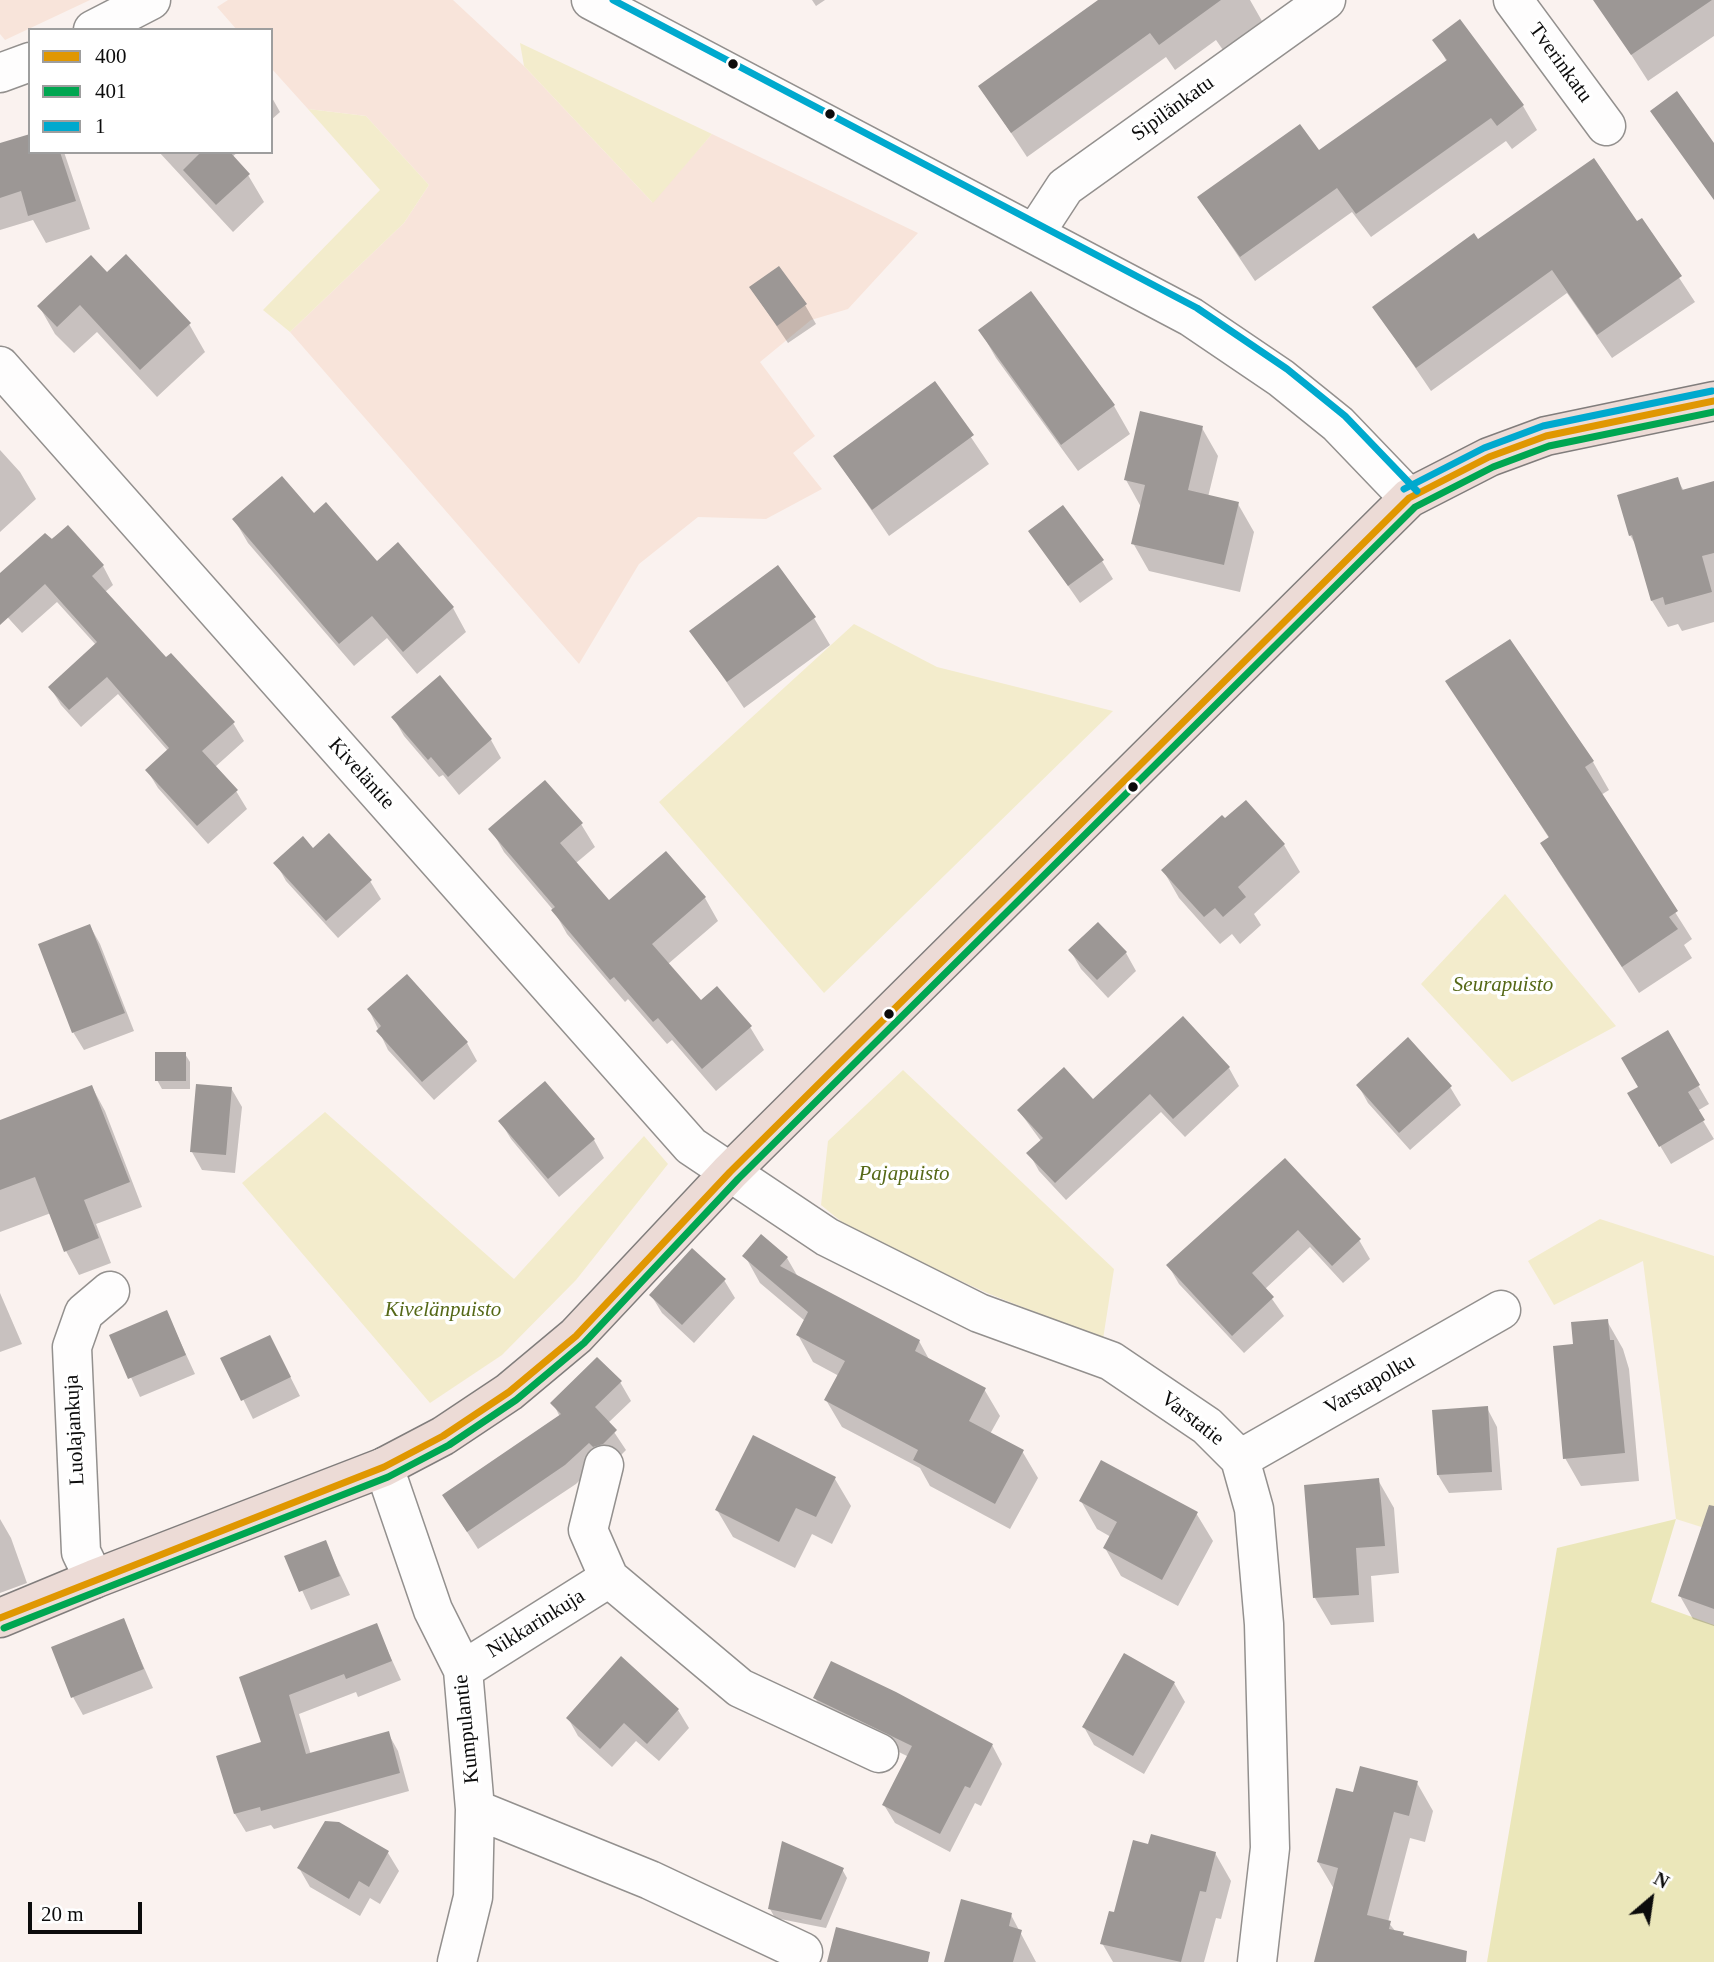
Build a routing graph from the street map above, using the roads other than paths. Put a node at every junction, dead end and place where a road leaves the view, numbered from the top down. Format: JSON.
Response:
{"nodes":[{"id":1,"x":152,"y":0,"type":"edge"},
{"id":2,"x":591,"y":0,"type":"edge"},
{"id":3,"x":1326,"y":0,"type":"edge"},
{"id":4,"x":1514,"y":0,"type":"edge"},
{"id":5,"x":97,"y":28,"type":"edge"},
{"id":6,"x":28,"y":63,"type":"edge"},
{"id":7,"x":0,"y":73,"type":"edge"},
{"id":8,"x":1606,"y":127,"type":"dead end"},
{"id":9,"x":1035,"y":233,"type":"junction"},
{"id":10,"x":0,"y":366,"type":"edge"},
{"id":11,"x":1714,"y":401,"type":"edge"},
{"id":12,"x":1409,"y":498,"type":"junction"},
{"id":13,"x":730,"y":1172,"type":"junction"},
{"id":14,"x":110,"y":1291,"type":"dead end"},
{"id":15,"x":1501,"y":1310,"type":"dead end"},
{"id":16,"x":1240,"y":1459,"type":"junction"},
{"id":17,"x":604,"y":1465,"type":"dead end"},
{"id":18,"x":384,"y":1467,"type":"junction"},
{"id":19,"x":608,"y":1578,"type":"junction"},
{"id":20,"x":94,"y":1579,"type":"junction"},
{"id":21,"x":0,"y":1618,"type":"edge"},
{"id":22,"x":463,"y":1670,"type":"junction"},
{"id":23,"x":879,"y":1753,"type":"dead end"},
{"id":24,"x":475,"y":1809,"type":"junction"},
{"id":25,"x":803,"y":1952,"type":"dead end"},
{"id":26,"x":457,"y":1962,"type":"edge"},
{"id":27,"x":1257,"y":1962,"type":"edge"}],
"edges":[{"from":1,"to":5,"type":"street"},
{"from":2,"to":9,"type":"street"},
{"from":3,"to":9,"type":"street","name":"Sipilänkatu"},
{"from":4,"to":8,"type":"street","name":"Tverinkatu"},
{"from":6,"to":7,"type":"street"},
{"from":9,"to":12,"type":"street"},
{"from":10,"to":13,"type":"street","name":"Kiveläntie"},
{"from":11,"to":12,"type":"main road"},
{"from":12,"to":13,"type":"main road"},
{"from":13,"to":16,"type":"street","name":"Varstatie"},
{"from":13,"to":18,"type":"main road"},
{"from":14,"to":20,"type":"street","name":"Luolajankuja"},
{"from":15,"to":16,"type":"street","name":"Varstapolku"},
{"from":16,"to":27,"type":"street","name":"Varstatie"},
{"from":17,"to":19,"type":"street"},
{"from":18,"to":20,"type":"main road"},
{"from":18,"to":22,"type":"street","name":"Kumpulantie"},
{"from":19,"to":22,"type":"street","name":"Nikkarinkuja"},
{"from":19,"to":23,"type":"street"},
{"from":20,"to":21,"type":"main road"},
{"from":22,"to":24,"type":"street","name":"Kumpulantie"},
{"from":24,"to":25,"type":"street"},
{"from":24,"to":26,"type":"street","name":"Kumpulantie"}]}
